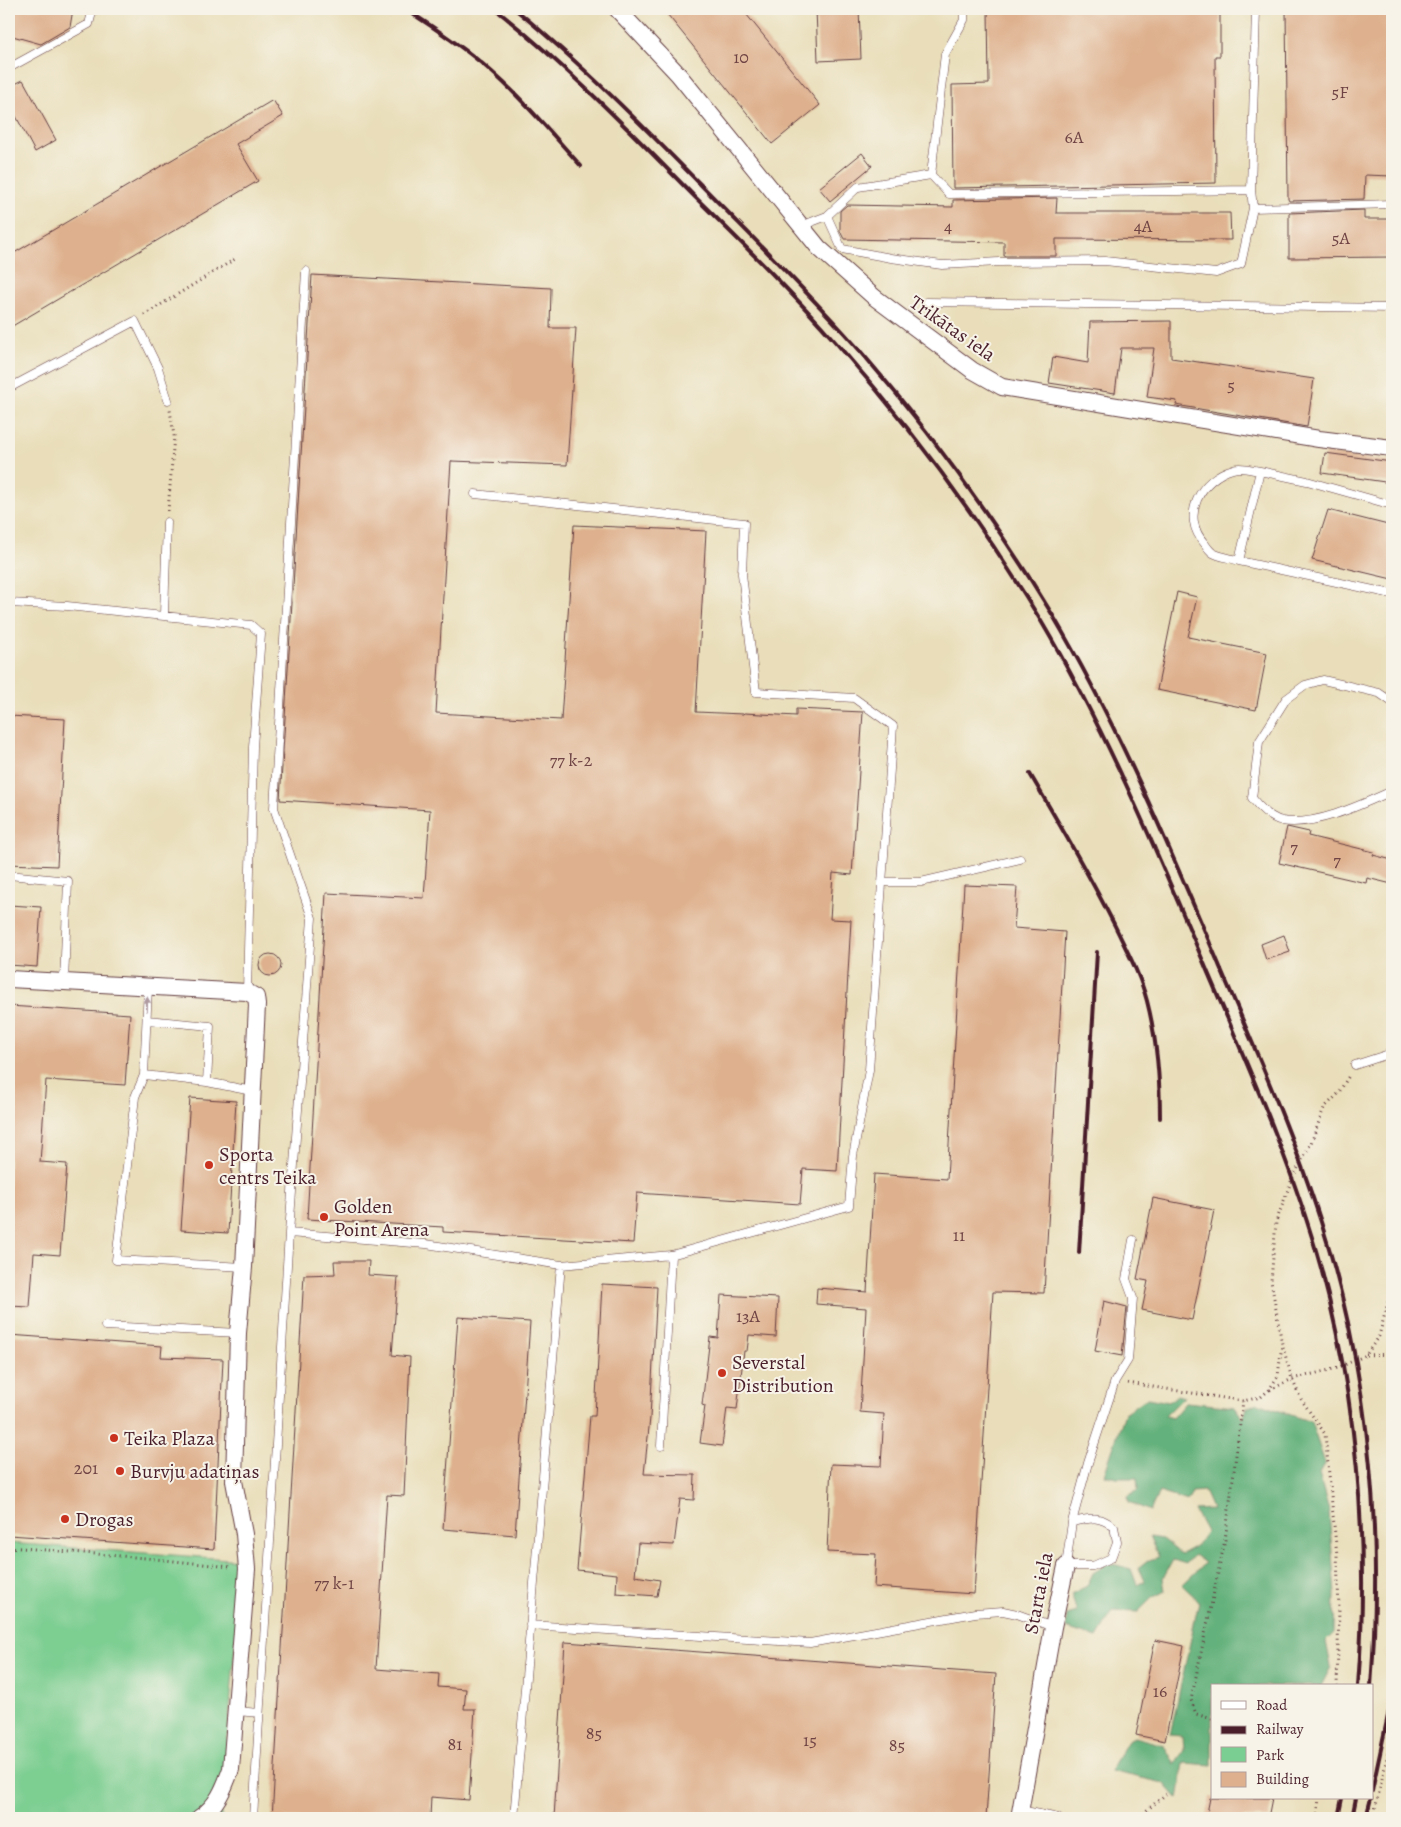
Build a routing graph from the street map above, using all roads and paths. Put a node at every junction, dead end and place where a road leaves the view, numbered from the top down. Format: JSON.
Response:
{"nodes":[{"id":1,"x":93,"y":9,"type":"edge"},
{"id":2,"x":617,"y":9,"type":"edge"},
{"id":3,"x":964,"y":9,"type":"edge"},
{"id":4,"x":1256,"y":9,"type":"edge"},
{"id":5,"x":9,"y":68,"type":"edge"},
{"id":6,"x":931,"y":175,"type":"junction"},
{"id":7,"x":1251,"y":190,"type":"junction"},
{"id":8,"x":1392,"y":204,"type":"edge"},
{"id":9,"x":1253,"y":208,"type":"junction"},
{"id":10,"x":827,"y":216,"type":"junction"},
{"id":11,"x":801,"y":226,"type":"junction"},
{"id":12,"x":235,"y":259,"type":"dead end"},
{"id":13,"x":306,"y":271,"type":"dead end"},
{"id":14,"x":926,"y":302,"type":"dead end"},
{"id":15,"x":1392,"y":308,"type":"edge"},
{"id":16,"x":135,"y":321,"type":"junction"},
{"id":17,"x":9,"y":388,"type":"edge"},
{"id":18,"x":168,"y":400,"type":"joint"},
{"id":19,"x":1392,"y":448,"type":"edge"},
{"id":20,"x":1260,"y":471,"type":"junction"},
{"id":21,"x":475,"y":494,"type":"dead end"},
{"id":22,"x":1392,"y":505,"type":"edge"},
{"id":23,"x":167,"y":522,"type":"joint"},
{"id":24,"x":1239,"y":561,"type":"junction"},
{"id":25,"x":1392,"y":594,"type":"edge"},
{"id":26,"x":9,"y":603,"type":"edge"},
{"id":27,"x":164,"y":616,"type":"junction"},
{"id":28,"x":1392,"y":702,"type":"edge"},
{"id":29,"x":1392,"y":791,"type":"edge"},
{"id":30,"x":1020,"y":859,"type":"dead end"},
{"id":31,"x":9,"y":876,"type":"edge"},
{"id":32,"x":882,"y":882,"type":"junction"},
{"id":33,"x":9,"y":979,"type":"edge"},
{"id":34,"x":64,"y":982,"type":"junction"},
{"id":35,"x":148,"y":987,"type":"junction"},
{"id":36,"x":247,"y":992,"type":"junction"},
{"id":37,"x":147,"y":1020,"type":"junction"},
{"id":38,"x":1392,"y":1053,"type":"edge"},
{"id":39,"x":1355,"y":1065,"type":"joint"},
{"id":40,"x":144,"y":1075,"type":"junction"},
{"id":41,"x":207,"y":1082,"type":"junction"},
{"id":42,"x":252,"y":1092,"type":"junction"},
{"id":43,"x":289,"y":1233,"type":"junction"},
{"id":44,"x":1132,"y":1240,"type":"dead end"},
{"id":45,"x":671,"y":1255,"type":"junction"},
{"id":46,"x":561,"y":1265,"type":"junction"},
{"id":47,"x":244,"y":1267,"type":"junction"},
{"id":48,"x":1392,"y":1272,"type":"edge"},
{"id":49,"x":1392,"y":1291,"type":"edge"},
{"id":50,"x":105,"y":1326,"type":"dead end"},
{"id":51,"x":238,"y":1333,"type":"junction"},
{"id":52,"x":1282,"y":1344,"type":"junction"},
{"id":53,"x":1366,"y":1354,"type":"junction"},
{"id":54,"x":1392,"y":1354,"type":"edge"},
{"id":55,"x":1292,"y":1379,"type":"junction"},
{"id":56,"x":1115,"y":1381,"type":"junction"},
{"id":57,"x":1269,"y":1390,"type":"junction"},
{"id":58,"x":1243,"y":1401,"type":"junction"},
{"id":59,"x":661,"y":1446,"type":"dead end"},
{"id":60,"x":1072,"y":1522,"type":"junction"},
{"id":61,"x":9,"y":1547,"type":"edge"},
{"id":62,"x":1066,"y":1566,"type":"junction"},
{"id":63,"x":247,"y":1568,"type":"junction"},
{"id":64,"x":530,"y":1625,"type":"junction"},
{"id":65,"x":1053,"y":1627,"type":"junction"},
{"id":66,"x":1337,"y":1684,"type":"edge"},
{"id":67,"x":236,"y":1712,"type":"junction"},
{"id":68,"x":259,"y":1713,"type":"junction"},
{"id":69,"x":1211,"y":1719,"type":"edge"},
{"id":70,"x":1392,"y":1736,"type":"edge"},
{"id":71,"x":1166,"y":1794,"type":"dead end"},
{"id":72,"x":1320,"y":1800,"type":"edge"},
{"id":73,"x":1020,"y":1814,"type":"edge"},
{"id":74,"x":199,"y":1818,"type":"edge"},
{"id":75,"x":253,"y":1818,"type":"edge"},
{"id":76,"x":514,"y":1818,"type":"edge"},
{"id":77,"x":1058,"y":1818,"type":"edge"},
{"id":78,"x":1134,"y":1818,"type":"edge"},
{"id":79,"x":1317,"y":1818,"type":"edge"},
{"id":80,"x":1373,"y":1818,"type":"edge"}],
"edges":[{"from":1,"to":5,"type":"lane"},
{"from":2,"to":11,"type":"street","name":"Trikātas iela"},
{"from":3,"to":6,"type":"lane"},
{"from":4,"to":7,"type":"lane"},
{"from":6,"to":7,"type":"lane"},
{"from":6,"to":10,"type":"lane"},
{"from":7,"to":9,"type":"lane"},
{"from":8,"to":9,"type":"lane"},
{"from":9,"to":10,"type":"lane"},
{"from":10,"to":11,"type":"lane"},
{"from":11,"to":19,"type":"street","name":"Trikātas iela"},
{"from":12,"to":16,"type":"path"},
{"from":13,"to":43,"type":"lane"},
{"from":14,"to":15,"type":"lane"},
{"from":16,"to":17,"type":"lane"},
{"from":16,"to":18,"type":"lane"},
{"from":18,"to":23,"type":"path"},
{"from":20,"to":22,"type":"lane"},
{"from":20,"to":24,"type":"lane"},
{"from":20,"to":24,"type":"lane"},
{"from":21,"to":32,"type":"lane"},
{"from":23,"to":27,"type":"lane"},
{"from":24,"to":25,"type":"lane"},
{"from":26,"to":27,"type":"lane"},
{"from":27,"to":36,"type":"lane"},
{"from":28,"to":29,"type":"lane"},
{"from":30,"to":32,"type":"lane"},
{"from":31,"to":34,"type":"lane"},
{"from":32,"to":45,"type":"lane"},
{"from":33,"to":34,"type":"street"},
{"from":34,"to":35,"type":"street"},
{"from":35,"to":36,"type":"street"},
{"from":37,"to":35,"type":"lane","one_way":true},
{"from":36,"to":42,"type":"street"},
{"from":37,"to":40,"type":"lane"},
{"from":37,"to":41,"type":"lane"},
{"from":38,"to":39,"type":"lane"},
{"from":39,"to":52,"type":"path"},
{"from":40,"to":41,"type":"lane"},
{"from":40,"to":47,"type":"lane"},
{"from":41,"to":42,"type":"lane"},
{"from":42,"to":47,"type":"street"},
{"from":43,"to":46,"type":"lane"},
{"from":43,"to":68,"type":"lane"},
{"from":44,"to":56,"type":"lane","name":"Starta iela"},
{"from":45,"to":46,"type":"lane"},
{"from":45,"to":59,"type":"lane"},
{"from":46,"to":64,"type":"lane"},
{"from":47,"to":51,"type":"street"},
{"from":48,"to":49,"type":"path"},
{"from":49,"to":53,"type":"path"},
{"from":50,"to":51,"type":"lane"},
{"from":51,"to":63,"type":"street"},
{"from":52,"to":55,"type":"path"},
{"from":52,"to":57,"type":"path"},
{"from":53,"to":54,"type":"path"},
{"from":53,"to":55,"type":"path"},
{"from":55,"to":57,"type":"path"},
{"from":55,"to":66,"type":"path"},
{"from":56,"to":58,"type":"path"},
{"from":56,"to":60,"type":"lane","name":"Starta iela"},
{"from":57,"to":58,"type":"path"},
{"from":58,"to":69,"type":"path"},
{"from":60,"to":62,"type":"lane","name":"Starta iela"},
{"from":60,"to":62,"type":"lane"},
{"from":61,"to":63,"type":"path"},
{"from":62,"to":65,"type":"street","name":"Starta iela"},
{"from":63,"to":67,"type":"street"},
{"from":64,"to":65,"type":"lane"},
{"from":64,"to":76,"type":"lane"},
{"from":65,"to":73,"type":"street","name":"Starta iela"},
{"from":67,"to":68,"type":"lane"},
{"from":67,"to":74,"type":"street"},
{"from":68,"to":75,"type":"lane"},
{"from":70,"to":80,"type":"path"},
{"from":71,"to":78,"type":"path"},
{"from":72,"to":79,"type":"path"},
{"from":73,"to":77,"type":"lane"}]}
